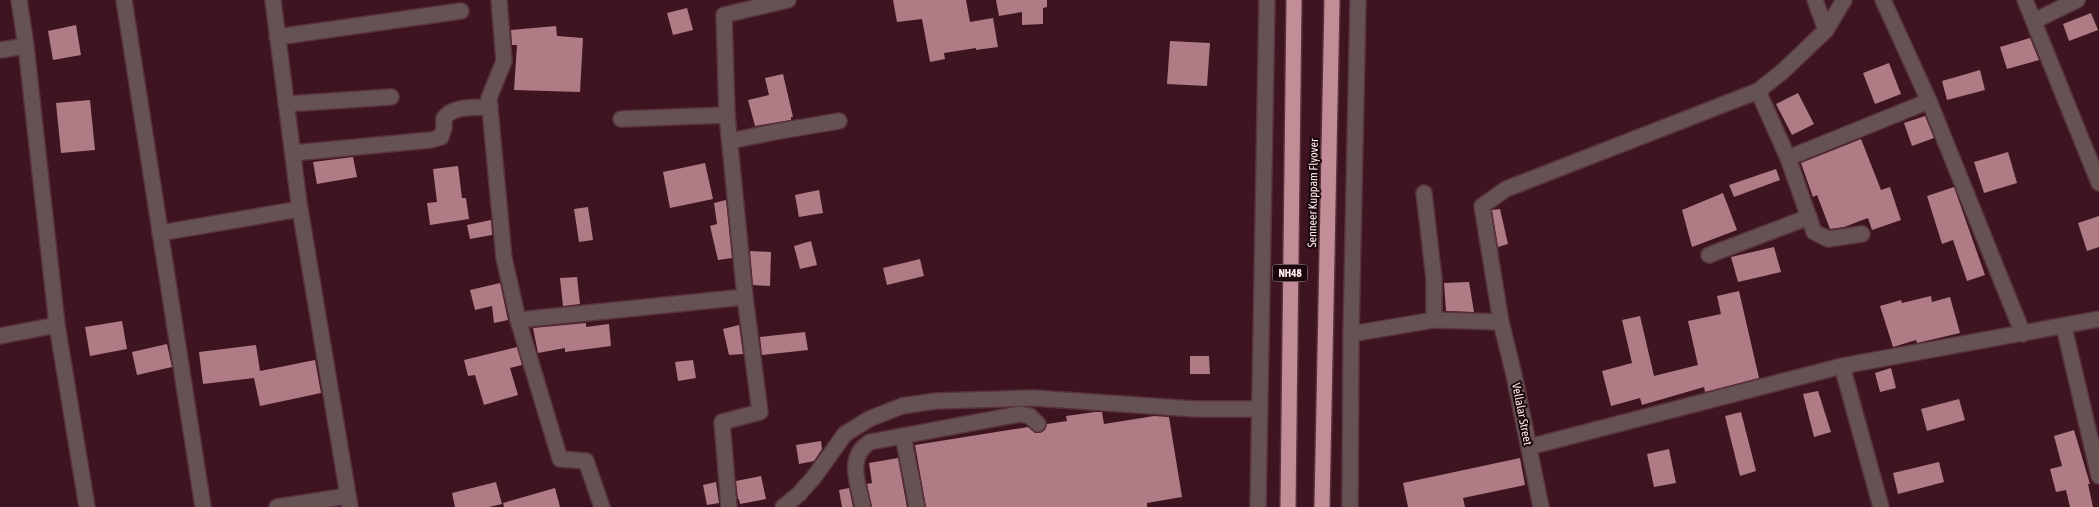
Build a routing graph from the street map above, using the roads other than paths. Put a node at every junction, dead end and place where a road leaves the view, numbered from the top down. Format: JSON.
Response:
{"nodes":[{"id":1,"x":19,"y":0,"type":"edge"},
{"id":2,"x":124,"y":0,"type":"edge"},
{"id":3,"x":273,"y":0,"type":"edge"},
{"id":4,"x":499,"y":0,"type":"edge"},
{"id":5,"x":788,"y":0,"type":"edge"},
{"id":6,"x":1267,"y":0,"type":"edge"},
{"id":7,"x":1294,"y":0,"type":"edge"},
{"id":8,"x":1332,"y":0,"type":"edge"},
{"id":9,"x":1358,"y":0,"type":"edge"},
{"id":10,"x":1815,"y":0,"type":"edge"},
{"id":11,"x":1844,"y":0,"type":"edge"},
{"id":12,"x":1882,"y":0,"type":"edge"},
{"id":13,"x":2025,"y":0,"type":"edge"},
{"id":14,"x":2077,"y":0,"type":"edge"},
{"id":15,"x":462,"y":11,"type":"dead end"},
{"id":16,"x":2034,"y":21,"type":"junction"},
{"id":17,"x":1826,"y":30,"type":"junction"},
{"id":18,"x":277,"y":37,"type":"junction"},
{"id":19,"x":26,"y":46,"type":"junction"},
{"id":20,"x":0,"y":50,"type":"edge"},
{"id":21,"x":1758,"y":91,"type":"junction"},
{"id":22,"x":391,"y":97,"type":"dead end"},
{"id":23,"x":1929,"y":101,"type":"junction"},
{"id":24,"x":286,"y":104,"type":"junction"},
{"id":25,"x":490,"y":107,"type":"junction"},
{"id":26,"x":727,"y":115,"type":"junction"},
{"id":27,"x":621,"y":119,"type":"dead end"},
{"id":28,"x":838,"y":121,"type":"dead end"},
{"id":29,"x":730,"y":142,"type":"junction"},
{"id":30,"x":293,"y":153,"type":"junction"},
{"id":31,"x":1788,"y":158,"type":"junction"},
{"id":32,"x":2099,"y":184,"type":"edge"},
{"id":33,"x":1424,"y":193,"type":"dead end"},
{"id":34,"x":300,"y":209,"type":"junction"},
{"id":35,"x":1809,"y":217,"type":"junction"},
{"id":36,"x":160,"y":233,"type":"junction"},
{"id":37,"x":1862,"y":234,"type":"dead end"},
{"id":38,"x":1709,"y":255,"type":"dead end"},
{"id":39,"x":745,"y":297,"type":"junction"},
{"id":40,"x":2099,"y":319,"type":"edge"},
{"id":41,"x":518,"y":320,"type":"junction"},
{"id":42,"x":1434,"y":320,"type":"junction"},
{"id":43,"x":1501,"y":322,"type":"junction"},
{"id":44,"x":57,"y":325,"type":"junction"},
{"id":45,"x":2064,"y":327,"type":"junction"},
{"id":46,"x":1351,"y":334,"type":"junction"},
{"id":47,"x":2023,"y":334,"type":"junction"},
{"id":48,"x":0,"y":336,"type":"edge"},
{"id":49,"x":1842,"y":366,"type":"junction"},
{"id":50,"x":1259,"y":409,"type":"junction"},
{"id":51,"x":1038,"y":424,"type":"dead end"},
{"id":52,"x":903,"y":436,"type":"junction"},
{"id":53,"x":1529,"y":447,"type":"junction"},
{"id":54,"x":2099,"y":476,"type":"edge"},
{"id":55,"x":349,"y":502,"type":"edge"},
{"id":56,"x":87,"y":507,"type":"edge"},
{"id":57,"x":204,"y":507,"type":"edge"},
{"id":58,"x":278,"y":507,"type":"edge"},
{"id":59,"x":602,"y":507,"type":"edge"},
{"id":60,"x":729,"y":507,"type":"edge"},
{"id":61,"x":783,"y":507,"type":"edge"},
{"id":62,"x":862,"y":507,"type":"edge"},
{"id":63,"x":918,"y":507,"type":"edge"},
{"id":64,"x":1258,"y":507,"type":"edge"},
{"id":65,"x":1288,"y":507,"type":"edge"},
{"id":66,"x":1322,"y":507,"type":"edge"},
{"id":67,"x":1350,"y":507,"type":"edge"},
{"id":68,"x":1541,"y":507,"type":"edge"},
{"id":69,"x":1881,"y":507,"type":"edge"}],
"edges":[{"from":1,"to":19,"type":"street"},
{"from":2,"to":36,"type":"street"},
{"from":3,"to":18,"type":"street"},
{"from":4,"to":25,"type":"street"},
{"from":5,"to":26,"type":"street"},
{"from":6,"to":50,"type":"street"},
{"from":7,"to":65,"type":"highway","name":"Senneer Kuppam Flyover","number":"NH48"},
{"from":8,"to":66,"type":"highway","name":"Senneer Kuppam Flyover","number":"NH48"},
{"from":9,"to":46,"type":"street"},
{"from":10,"to":17,"type":"street"},
{"from":11,"to":17,"type":"street"},
{"from":12,"to":23,"type":"street"},
{"from":13,"to":16,"type":"street"},
{"from":14,"to":16,"type":"street"},
{"from":15,"to":18,"type":"street"},
{"from":16,"to":32,"type":"street"},
{"from":17,"to":21,"type":"street"},
{"from":18,"to":24,"type":"street"},
{"from":19,"to":20,"type":"street"},
{"from":19,"to":44,"type":"street"},
{"from":21,"to":31,"type":"street"},
{"from":21,"to":43,"type":"street","name":"Vellalar Street"},
{"from":22,"to":24,"type":"street"},
{"from":23,"to":31,"type":"street"},
{"from":23,"to":47,"type":"street"},
{"from":24,"to":30,"type":"street"},
{"from":25,"to":30,"type":"street"},
{"from":25,"to":41,"type":"street"},
{"from":26,"to":27,"type":"street"},
{"from":26,"to":29,"type":"street"},
{"from":28,"to":29,"type":"street"},
{"from":29,"to":39,"type":"street"},
{"from":30,"to":34,"type":"street"},
{"from":31,"to":35,"type":"street"},
{"from":33,"to":42,"type":"street"},
{"from":34,"to":36,"type":"street"},
{"from":34,"to":55,"type":"street"},
{"from":35,"to":37,"type":"street"},
{"from":35,"to":38,"type":"street"},
{"from":36,"to":57,"type":"street"},
{"from":39,"to":41,"type":"street"},
{"from":39,"to":60,"type":"street"},
{"from":40,"to":45,"type":"street"},
{"from":41,"to":59,"type":"street"},
{"from":42,"to":43,"type":"street"},
{"from":42,"to":46,"type":"street"},
{"from":43,"to":53,"type":"street","name":"Vellalar Street"},
{"from":44,"to":48,"type":"street"},
{"from":44,"to":56,"type":"street"},
{"from":45,"to":47,"type":"street"},
{"from":45,"to":54,"type":"street"},
{"from":46,"to":67,"type":"street"},
{"from":47,"to":49,"type":"street"},
{"from":49,"to":53,"type":"street"},
{"from":49,"to":69,"type":"street"},
{"from":50,"to":61,"type":"street"},
{"from":50,"to":64,"type":"street"},
{"from":51,"to":52,"type":"street"},
{"from":52,"to":62,"type":"street"},
{"from":52,"to":63,"type":"street"},
{"from":53,"to":68,"type":"street","name":"Vellalar Street"},
{"from":55,"to":58,"type":"street"}]}
